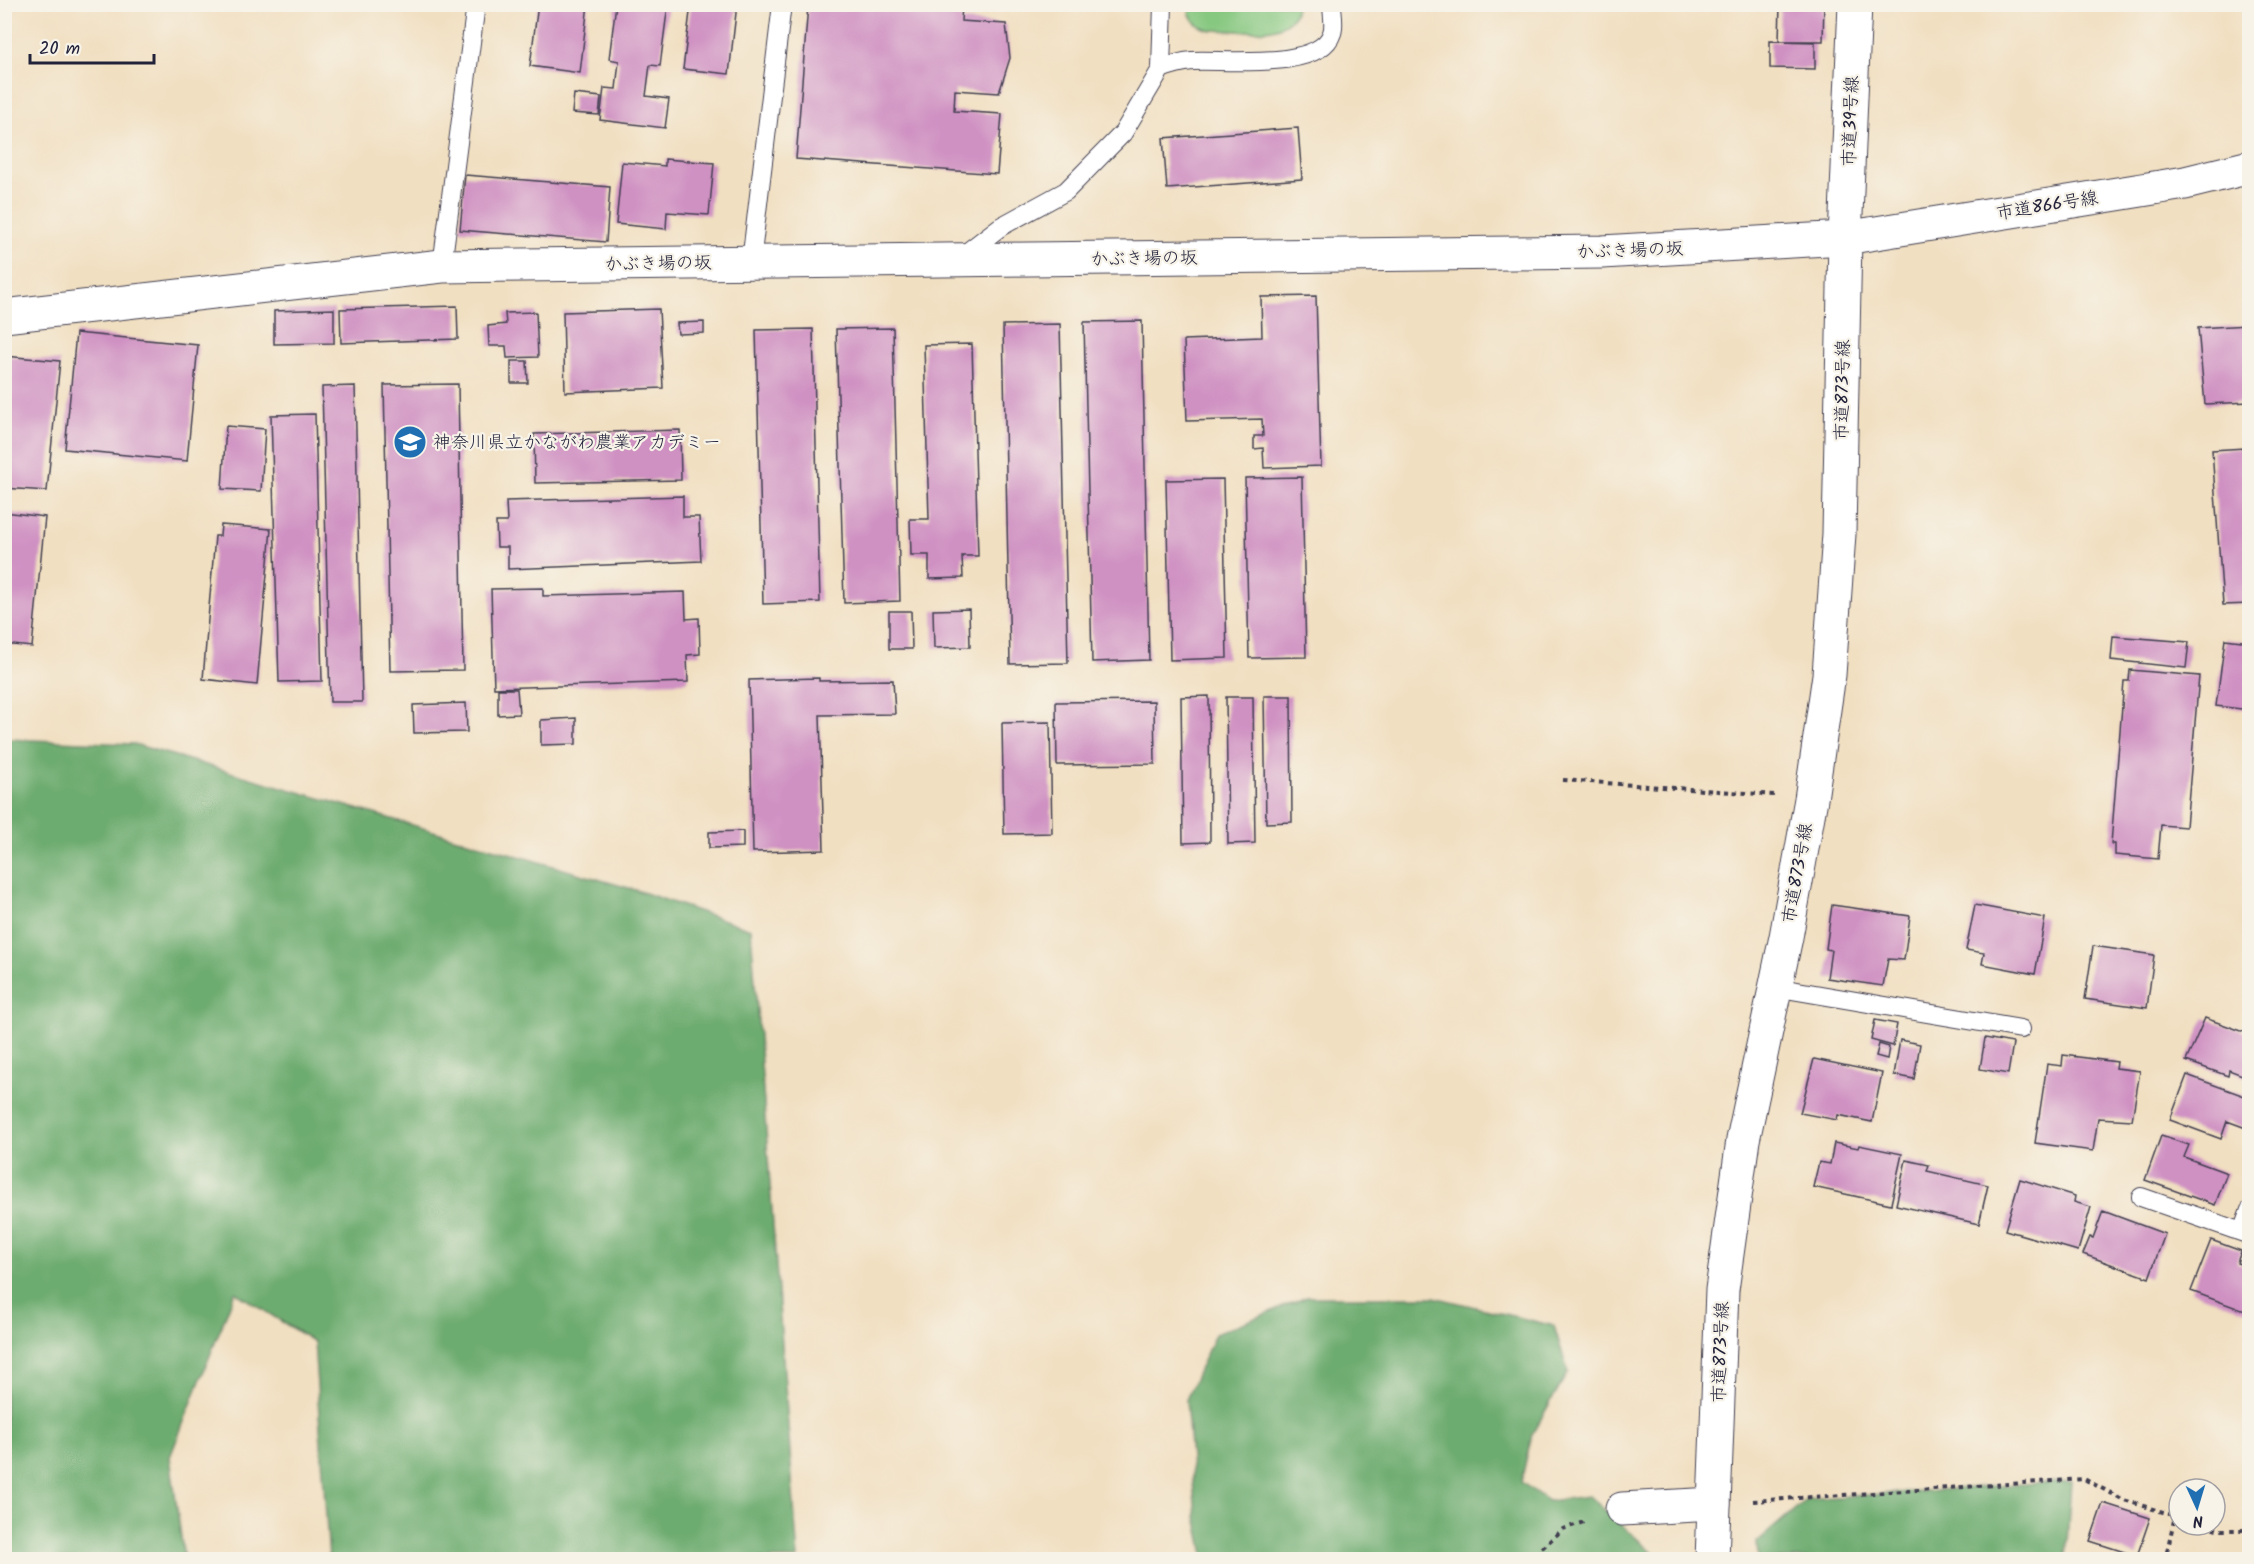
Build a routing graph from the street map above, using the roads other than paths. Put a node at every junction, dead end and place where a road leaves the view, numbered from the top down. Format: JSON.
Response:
{"nodes":[{"id":1,"x":476,"y":4,"type":"edge"},
{"id":2,"x":782,"y":4,"type":"edge"},
{"id":3,"x":1163,"y":4,"type":"edge"},
{"id":4,"x":1332,"y":4,"type":"edge"},
{"id":5,"x":1855,"y":4,"type":"edge"},
{"id":6,"x":1161,"y":69,"type":"junction"},
{"id":7,"x":2250,"y":167,"type":"edge"},
{"id":8,"x":1845,"y":238,"type":"junction"},
{"id":9,"x":957,"y":260,"type":"junction"},
{"id":10,"x":751,"y":262,"type":"junction"},
{"id":11,"x":442,"y":266,"type":"junction"},
{"id":12,"x":4,"y":316,"type":"edge"},
{"id":13,"x":1774,"y":987,"type":"junction"},
{"id":14,"x":2021,"y":1029,"type":"dead end"},
{"id":15,"x":2141,"y":1197,"type":"dead end"},
{"id":16,"x":2250,"y":1210,"type":"edge"},
{"id":17,"x":2246,"y":1234,"type":"edge"},
{"id":18,"x":1714,"y":1504,"type":"junction"},
{"id":19,"x":1622,"y":1509,"type":"road end"},
{"id":20,"x":1712,"y":1560,"type":"edge"}],
"edges":[{"from":1,"to":11,"type":"lane"},
{"from":2,"to":10,"type":"lane"},
{"from":3,"to":6,"type":"lane"},
{"from":4,"to":6,"type":"lane"},
{"from":5,"to":8,"type":"street","name":"市道39号線"},
{"from":6,"to":9,"type":"lane"},
{"from":7,"to":8,"type":"street","name":"市道866号線"},
{"from":8,"to":9,"type":"street","name":"かぶき場の坂"},
{"from":8,"to":13,"type":"street","name":"市道873号線"},
{"from":9,"to":10,"type":"street","name":"かぶき場の坂"},
{"from":10,"to":11,"type":"street","name":"かぶき場の坂"},
{"from":11,"to":12,"type":"street","name":"かぶき場の坂"},
{"from":13,"to":14,"type":"lane"},
{"from":13,"to":18,"type":"street","name":"市道873号線"},
{"from":15,"to":17,"type":"lane"},
{"from":16,"to":17,"type":"lane"},
{"from":18,"to":19,"type":"street"},
{"from":18,"to":20,"type":"street","name":"市道873号線"}]}
